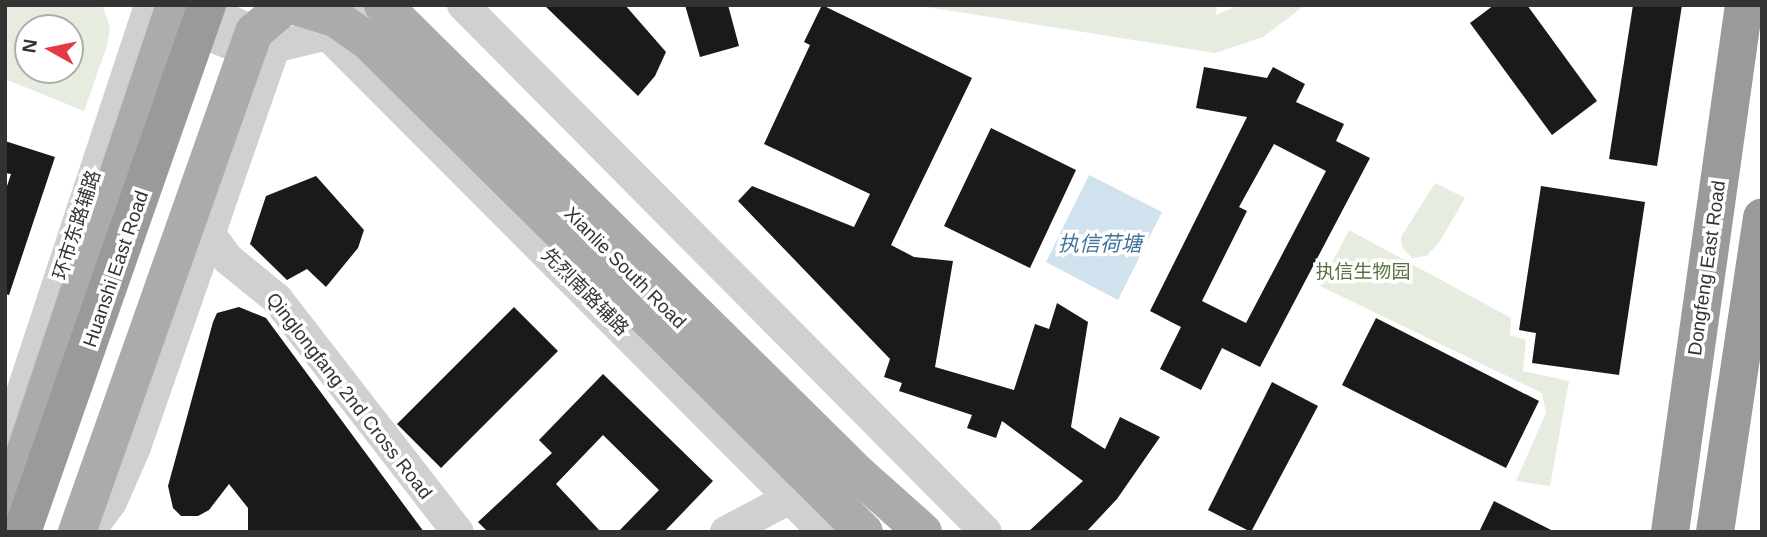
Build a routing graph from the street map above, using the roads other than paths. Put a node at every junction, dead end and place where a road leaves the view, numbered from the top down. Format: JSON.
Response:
{"nodes":[{"id":1,"x":151,"y":5,"type":"edge"},
{"id":2,"x":175,"y":5,"type":"edge"},
{"id":3,"x":195,"y":5,"type":"edge"},
{"id":4,"x":207,"y":5,"type":"edge"},
{"id":5,"x":286,"y":5,"type":"edge"},
{"id":6,"x":292,"y":5,"type":"edge"},
{"id":7,"x":363,"y":5,"type":"edge"},
{"id":8,"x":383,"y":5,"type":"edge"},
{"id":9,"x":419,"y":5,"type":"edge"},
{"id":10,"x":463,"y":5,"type":"edge"},
{"id":11,"x":1744,"y":5,"type":"edge"},
{"id":12,"x":258,"y":19,"type":"edge"},
{"id":13,"x":337,"y":43,"type":"junction"},
{"id":14,"x":478,"y":65,"type":"junction"},
{"id":15,"x":436,"y":110,"type":"junction"},
{"id":16,"x":1762,"y":216,"type":"edge"},
{"id":17,"x":209,"y":233,"type":"junction"},
{"id":18,"x":759,"y":388,"type":"junction"},
{"id":19,"x":5,"y":444,"type":"edge"},
{"id":20,"x":790,"y":498,"type":"junction"},
{"id":21,"x":5,"y":513,"type":"edge"},
{"id":22,"x":452,"y":530,"type":"edge"},
{"id":23,"x":918,"y":530,"type":"edge"},
{"id":24,"x":22,"y":532,"type":"edge"},
{"id":25,"x":48,"y":532,"type":"edge"},
{"id":26,"x":77,"y":532,"type":"edge"},
{"id":27,"x":89,"y":532,"type":"edge"},
{"id":28,"x":726,"y":532,"type":"edge"},
{"id":29,"x":824,"y":532,"type":"edge"},
{"id":30,"x":864,"y":532,"type":"edge"},
{"id":31,"x":986,"y":532,"type":"edge"},
{"id":32,"x":1670,"y":532,"type":"edge"},
{"id":33,"x":1716,"y":532,"type":"edge"}],
"edges":[{"from":1,"to":12,"type":"street"},
{"from":1,"to":19,"type":"street","name":"环市东路辅路"},
{"from":2,"to":21,"type":"main road"},
{"from":3,"to":12,"type":"street"},
{"from":4,"to":24,"type":"highway","name":"Huanshi East Road"},
{"from":5,"to":12,"type":"main road"},
{"from":6,"to":15,"type":"main road"},
{"from":7,"to":13,"type":"street"},
{"from":7,"to":18,"type":"main road","name":"Xianlie South Road"},
{"from":8,"to":18,"type":"main road","name":"Xianlie South Road"},
{"from":9,"to":14,"type":"main road"},
{"from":10,"to":31,"type":"street"},
{"from":11,"to":32,"type":"highway","name":"Dongfeng East Road"},
{"from":12,"to":13,"type":"street"},
{"from":12,"to":17,"type":"street"},
{"from":12,"to":25,"type":"highway","name":"Huanshi East Road"},
{"from":12,"to":26,"type":"main road"},
{"from":13,"to":20,"type":"street","name":"先烈南路辅路"},
{"from":14,"to":15,"type":"street"},
{"from":14,"to":23,"type":"main road"},
{"from":15,"to":30,"type":"main road"},
{"from":16,"to":33,"type":"highway"},
{"from":17,"to":22,"type":"street","name":"Qinglongfang 2nd Cross Road"},
{"from":17,"to":27,"type":"street"},
{"from":18,"to":23,"type":"main road","name":"Xianlie South Road"},
{"from":20,"to":28,"type":"street"},
{"from":20,"to":29,"type":"street","name":"先烈南路辅路"}]}
